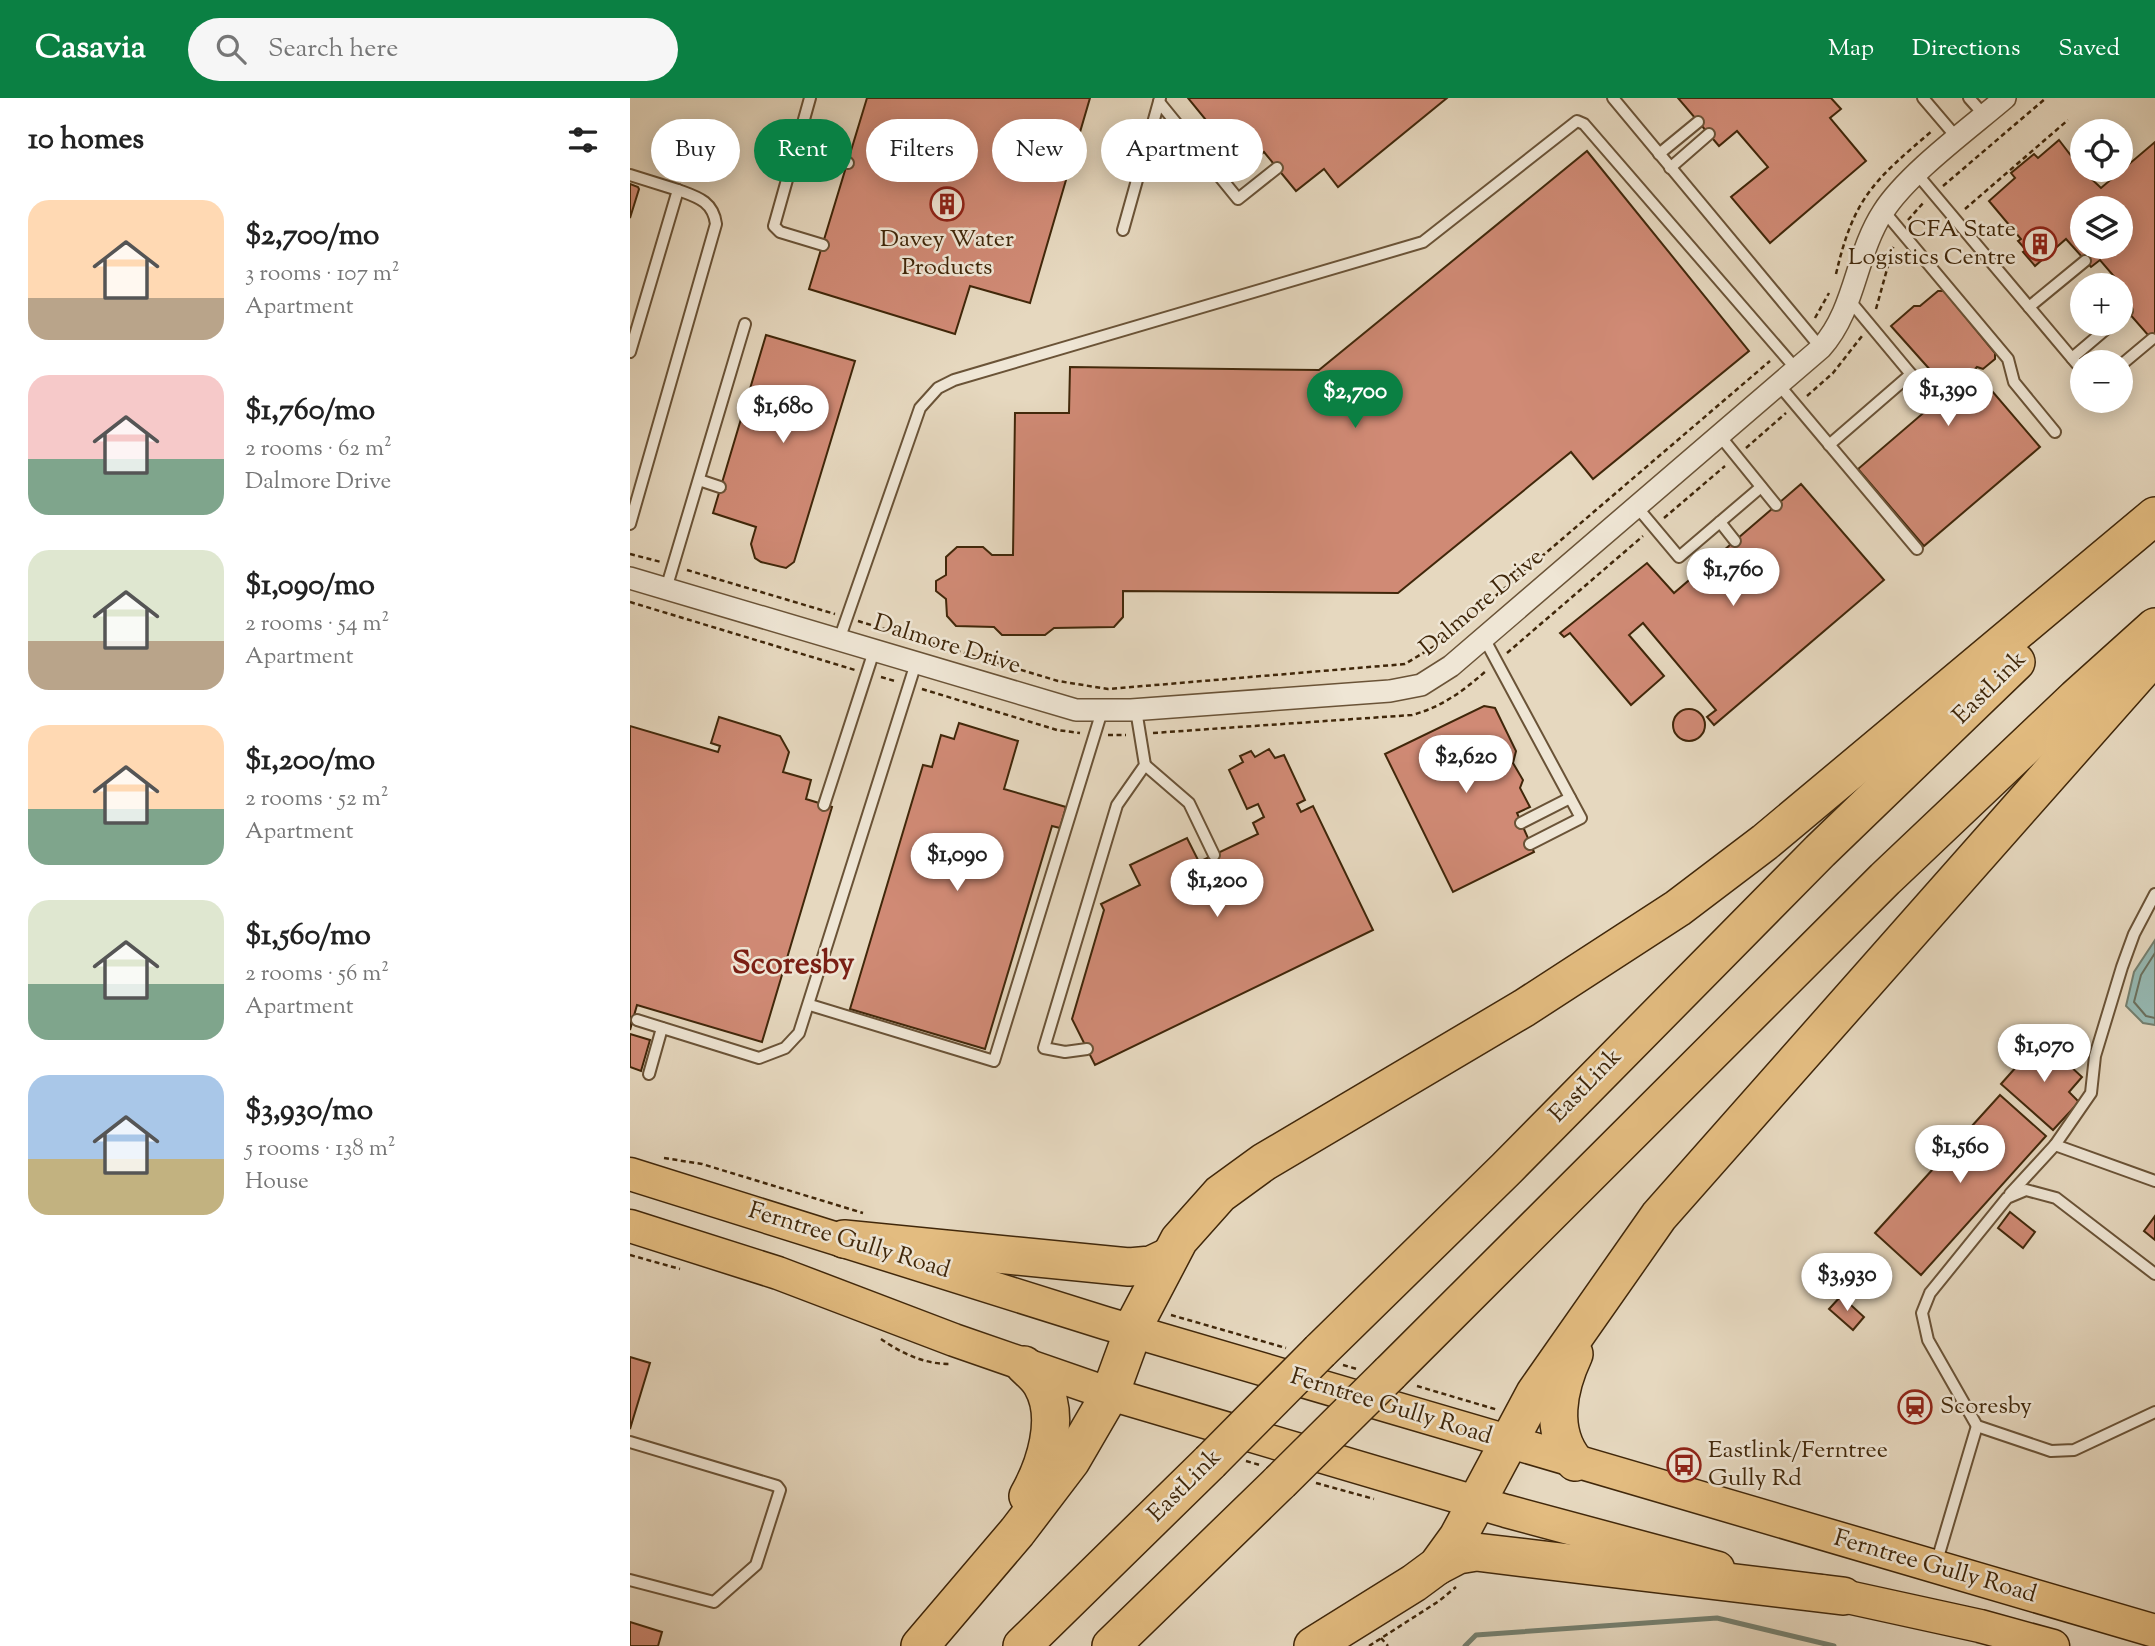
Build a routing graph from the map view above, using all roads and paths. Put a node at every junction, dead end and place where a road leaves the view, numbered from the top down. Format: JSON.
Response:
{"nodes":[{"id":1,"x":810,"y":98,"type":"edge"},
{"id":2,"x":1613,"y":98,"type":"edge"},
{"id":3,"x":1923,"y":98,"type":"edge"},
{"id":4,"x":1969,"y":98,"type":"edge"},
{"id":5,"x":2006,"y":98,"type":"edge"},
{"id":6,"x":2046,"y":98,"type":"edge"},
{"id":7,"x":1160,"y":100,"type":"edge"},
{"id":8,"x":1985,"y":116,"type":"junction"},
{"id":9,"x":804,"y":119,"type":"edge"},
{"id":10,"x":2068,"y":120,"type":"dead end"},
{"id":11,"x":1943,"y":121,"type":"junction"},
{"id":12,"x":1698,"y":122,"type":"dead end"},
{"id":13,"x":1709,"y":134,"type":"dead end"},
{"id":14,"x":1958,"y":139,"type":"junction"},
{"id":15,"x":1659,"y":154,"type":"junction"},
{"id":16,"x":1278,"y":168,"type":"dead end"},
{"id":17,"x":1670,"y":168,"type":"junction"},
{"id":18,"x":1917,"y":174,"type":"junction"},
{"id":19,"x":630,"y":176,"type":"edge"},
{"id":20,"x":786,"y":182,"type":"edge"},
{"id":21,"x":678,"y":190,"type":"junction"},
{"id":22,"x":1934,"y":194,"type":"junction"},
{"id":23,"x":1883,"y":211,"type":"junction"},
{"id":24,"x":1955,"y":218,"type":"junction"},
{"id":25,"x":1123,"y":230,"type":"dead end"},
{"id":26,"x":1901,"y":232,"type":"junction"},
{"id":27,"x":823,"y":245,"type":"dead end"},
{"id":28,"x":2085,"y":261,"type":"dead end"},
{"id":29,"x":1835,"y":278,"type":"dead end"},
{"id":30,"x":1832,"y":286,"type":"dead end"},
{"id":31,"x":1850,"y":301,"type":"junction"},
{"id":32,"x":2029,"y":307,"type":"junction"},
{"id":33,"x":745,"y":324,"type":"dead end"},
{"id":34,"x":1869,"y":325,"type":"junction"},
{"id":35,"x":1806,"y":330,"type":"junction"},
{"id":36,"x":2098,"y":336,"type":"edge"},
{"id":37,"x":2152,"y":339,"type":"dead end"},
{"id":38,"x":1821,"y":348,"type":"junction"},
{"id":39,"x":2081,"y":350,"type":"edge"},
{"id":40,"x":630,"y":352,"type":"edge"},
{"id":41,"x":1781,"y":352,"type":"junction"},
{"id":42,"x":2133,"y":355,"type":"edge"},
{"id":43,"x":2070,"y":356,"type":"edge"},
{"id":44,"x":1797,"y":370,"type":"junction"},
{"id":45,"x":1911,"y":374,"type":"junction"},
{"id":46,"x":1779,"y":385,"type":"junction"},
{"id":47,"x":1935,"y":403,"type":"dead end"},
{"id":48,"x":1796,"y":405,"type":"junction"},
{"id":49,"x":2055,"y":432,"type":"dead end"},
{"id":50,"x":1720,"y":436,"type":"junction"},
{"id":51,"x":1829,"y":444,"type":"junction"},
{"id":52,"x":1736,"y":456,"type":"junction"},
{"id":53,"x":699,"y":480,"type":"junction"},
{"id":54,"x":720,"y":487,"type":"dead end"},
{"id":55,"x":1761,"y":487,"type":"junction"},
{"id":56,"x":1776,"y":506,"type":"dead end"},
{"id":57,"x":1637,"y":507,"type":"junction"},
{"id":58,"x":2155,"y":516,"type":"edge"},
{"id":59,"x":1720,"y":522,"type":"junction"},
{"id":60,"x":630,"y":524,"type":"edge"},
{"id":61,"x":1654,"y":527,"type":"junction"},
{"id":62,"x":2155,"y":530,"type":"edge"},
{"id":63,"x":1735,"y":541,"type":"dead end"},
{"id":64,"x":1917,"y":549,"type":"dead end"},
{"id":65,"x":630,"y":554,"type":"edge"},
{"id":66,"x":673,"y":566,"type":"junction"},
{"id":67,"x":630,"y":578,"type":"edge"},
{"id":68,"x":666,"y":589,"type":"junction"},
{"id":69,"x":630,"y":602,"type":"edge"},
{"id":70,"x":847,"y":617,"type":"junction"},
{"id":71,"x":2155,"y":627,"type":"edge"},
{"id":72,"x":1484,"y":638,"type":"junction"},
{"id":73,"x":839,"y":640,"type":"junction"},
{"id":74,"x":874,"y":651,"type":"junction"},
{"id":75,"x":2155,"y":655,"type":"edge"},
{"id":76,"x":1496,"y":662,"type":"junction"},
{"id":77,"x":916,"y":663,"type":"junction"},
{"id":78,"x":868,"y":674,"type":"junction"},
{"id":79,"x":909,"y":685,"type":"junction"},
{"id":80,"x":1136,"y":710,"type":"junction"},
{"id":81,"x":1102,"y":711,"type":"junction"},
{"id":82,"x":1140,"y":734,"type":"junction"},
{"id":83,"x":1095,"y":735,"type":"junction"},
{"id":84,"x":1145,"y":765,"type":"junction"},
{"id":85,"x":1570,"y":798,"type":"junction"},
{"id":86,"x":824,"y":805,"type":"dead end"},
{"id":87,"x":1521,"y":823,"type":"dead end"},
{"id":88,"x":1530,"y":844,"type":"dead end"},
{"id":89,"x":1214,"y":855,"type":"dead end"},
{"id":90,"x":2155,"y":894,"type":"edge"},
{"id":91,"x":810,"y":1005,"type":"junction"},
{"id":92,"x":637,"y":1020,"type":"dead end"},
{"id":93,"x":662,"y":1028,"type":"junction"},
{"id":94,"x":1087,"y":1049,"type":"dead end"},
{"id":95,"x":649,"y":1074,"type":"dead end"},
{"id":96,"x":2055,"y":1145,"type":"junction"},
{"id":97,"x":630,"y":1174,"type":"edge"},
{"id":98,"x":2155,"y":1181,"type":"edge"},
{"id":99,"x":2007,"y":1198,"type":"junction"},
{"id":100,"x":630,"y":1226,"type":"edge"},
{"id":101,"x":844,"y":1239,"type":"junction"},
{"id":102,"x":1170,"y":1256,"type":"junction"},
{"id":103,"x":1624,"y":1264,"type":"junction"},
{"id":104,"x":2155,"y":1274,"type":"edge"},
{"id":105,"x":1139,"y":1319,"type":"junction"},
{"id":106,"x":1316,"y":1354,"type":"junction"},
{"id":107,"x":1024,"y":1365,"type":"junction"},
{"id":108,"x":1386,"y":1375,"type":"junction"},
{"id":109,"x":1110,"y":1394,"type":"junction"},
{"id":110,"x":2155,"y":1412,"type":"edge"},
{"id":111,"x":1977,"y":1426,"type":"junction"},
{"id":112,"x":1516,"y":1430,"type":"junction"},
{"id":113,"x":630,"y":1442,"type":"edge"},
{"id":114,"x":1575,"y":1462,"type":"junction"},
{"id":115,"x":1477,"y":1502,"type":"junction"},
{"id":116,"x":994,"y":1559,"type":"junction"},
{"id":117,"x":1437,"y":1566,"type":"junction"},
{"id":118,"x":1936,"y":1567,"type":"junction"},
{"id":119,"x":630,"y":1580,"type":"edge"},
{"id":120,"x":1843,"y":1596,"type":"junction"},
{"id":121,"x":2155,"y":1630,"type":"edge"},
{"id":122,"x":920,"y":1646,"type":"edge"},
{"id":123,"x":1022,"y":1646,"type":"edge"},
{"id":124,"x":1111,"y":1646,"type":"edge"},
{"id":125,"x":1313,"y":1646,"type":"edge"},
{"id":126,"x":1369,"y":1646,"type":"edge"},
{"id":127,"x":1388,"y":1646,"type":"edge"},
{"id":128,"x":2053,"y":1646,"type":"edge"}],
"edges":[{"from":1,"to":9,"type":"lane"},
{"from":2,"to":15,"type":"lane"},
{"from":3,"to":11,"type":"lane"},
{"from":4,"to":8,"type":"lane"},
{"from":5,"to":8,"type":"street","name":"Dalmore Drive"},
{"from":6,"to":22,"type":"path"},
{"from":7,"to":16,"type":"lane"},
{"from":7,"to":25,"type":"lane"},
{"from":8,"to":14,"type":"street","name":"Dalmore Drive"},
{"from":10,"to":24,"type":"path"},
{"from":11,"to":14,"type":"lane"},
{"from":11,"to":29,"type":"path"},
{"from":12,"to":15,"type":"lane"},
{"from":13,"to":17,"type":"lane"},
{"from":14,"to":18,"type":"street","name":"Dalmore Drive"},
{"from":15,"to":17,"type":"lane"},
{"from":17,"to":35,"type":"lane"},
{"from":18,"to":22,"type":"lane"},
{"from":18,"to":23,"type":"street","name":"Dalmore Drive"},
{"from":19,"to":21,"type":"lane"},
{"from":20,"to":27,"type":"lane"},
{"from":21,"to":40,"type":"lane"},
{"from":21,"to":60,"type":"lane"},
{"from":22,"to":24,"type":"lane"},
{"from":22,"to":26,"type":"path"},
{"from":23,"to":26,"type":"lane"},
{"from":23,"to":31,"type":"street","name":"Dalmore Drive"},
{"from":24,"to":32,"type":"lane"},
{"from":26,"to":34,"type":"path"},
{"from":26,"to":49,"type":"lane"},
{"from":28,"to":32,"type":"lane"},
{"from":30,"to":35,"type":"path"},
{"from":31,"to":34,"type":"lane"},
{"from":31,"to":38,"type":"street","name":"Dalmore Drive"},
{"from":32,"to":43,"type":"lane"},
{"from":33,"to":53,"type":"lane"},
{"from":34,"to":45,"type":"lane"},
{"from":34,"to":48,"type":"path"},
{"from":35,"to":38,"type":"lane"},
{"from":36,"to":39,"type":"lane"},
{"from":37,"to":42,"type":"lane"},
{"from":38,"to":44,"type":"street","name":"Dalmore Drive"},
{"from":41,"to":44,"type":"lane"},
{"from":41,"to":70,"type":"path"},
{"from":41,"to":70,"type":"lane"},
{"from":44,"to":46,"type":"street","name":"Dalmore Drive"},
{"from":45,"to":47,"type":"lane"},
{"from":45,"to":51,"type":"lane"},
{"from":46,"to":48,"type":"lane"},
{"from":46,"to":50,"type":"street","name":"Dalmore Drive"},
{"from":48,"to":51,"type":"lane"},
{"from":48,"to":52,"type":"path"},
{"from":50,"to":52,"type":"lane"},
{"from":50,"to":57,"type":"street","name":"Dalmore Drive"},
{"from":51,"to":64,"type":"lane"},
{"from":52,"to":55,"type":"lane"},
{"from":52,"to":61,"type":"path"},
{"from":53,"to":54,"type":"lane"},
{"from":53,"to":66,"type":"lane"},
{"from":55,"to":56,"type":"lane"},
{"from":55,"to":59,"type":"lane"},
{"from":57,"to":61,"type":"lane"},
{"from":57,"to":72,"type":"street","name":"Dalmore Drive"},
{"from":58,"to":102,"type":"highway"},
{"from":59,"to":61,"type":"lane"},
{"from":59,"to":63,"type":"lane"},
{"from":61,"to":76,"type":"path"},
{"from":62,"to":106,"type":"highway","name":"EastLink"},
{"from":65,"to":66,"type":"path"},
{"from":66,"to":68,"type":"lane"},
{"from":66,"to":70,"type":"path"},
{"from":67,"to":68,"type":"street","name":"Dalmore Drive"},
{"from":68,"to":73,"type":"street","name":"Dalmore Drive"},
{"from":69,"to":78,"type":"path"},
{"from":70,"to":73,"type":"lane"},
{"from":71,"to":108,"type":"highway"},
{"from":72,"to":76,"type":"lane"},
{"from":72,"to":80,"type":"street","name":"Dalmore Drive"},
{"from":73,"to":74,"type":"street","name":"Dalmore Drive"},
{"from":74,"to":77,"type":"street","name":"Dalmore Drive"},
{"from":74,"to":78,"type":"lane"},
{"from":75,"to":103,"type":"highway"},
{"from":76,"to":82,"type":"path"},
{"from":76,"to":85,"type":"lane"},
{"from":77,"to":79,"type":"lane"},
{"from":77,"to":81,"type":"street","name":"Dalmore Drive"},
{"from":78,"to":79,"type":"path"},
{"from":78,"to":86,"type":"lane"},
{"from":79,"to":83,"type":"path"},
{"from":79,"to":91,"type":"lane"},
{"from":80,"to":81,"type":"street","name":"Dalmore Drive"},
{"from":80,"to":82,"type":"lane"},
{"from":81,"to":83,"type":"lane"},
{"from":82,"to":83,"type":"path"},
{"from":82,"to":84,"type":"lane"},
{"from":83,"to":91,"type":"lane"},
{"from":84,"to":89,"type":"lane"},
{"from":84,"to":94,"type":"lane"},
{"from":85,"to":87,"type":"lane"},
{"from":85,"to":88,"type":"lane"},
{"from":90,"to":96,"type":"lane"},
{"from":91,"to":93,"type":"lane"},
{"from":92,"to":93,"type":"lane"},
{"from":93,"to":95,"type":"lane"},
{"from":96,"to":98,"type":"lane"},
{"from":96,"to":99,"type":"lane"},
{"from":97,"to":101,"type":"main road","name":"Ferntree Gully Road"},
{"from":99,"to":104,"type":"lane"},
{"from":99,"to":111,"type":"lane"},
{"from":100,"to":107,"type":"main road","name":"Ferntree Gully Road"},
{"from":101,"to":102,"type":"highway"},
{"from":101,"to":105,"type":"main road","name":"Ferntree Gully Road"},
{"from":102,"to":105,"type":"highway"},
{"from":103,"to":112,"type":"highway"},
{"from":103,"to":114,"type":"highway"},
{"from":105,"to":106,"type":"path"},
{"from":105,"to":109,"type":"highway"},
{"from":105,"to":112,"type":"main road","name":"Ferntree Gully Road"},
{"from":106,"to":108,"type":"path"},
{"from":106,"to":123,"type":"highway","name":"EastLink","bridge":true},
{"from":107,"to":109,"type":"main road","name":"Ferntree Gully Road"},
{"from":107,"to":116,"type":"highway"},
{"from":108,"to":112,"type":"path"},
{"from":108,"to":124,"type":"highway","bridge":true},
{"from":109,"to":115,"type":"main road","name":"Ferntree Gully Road"},
{"from":109,"to":116,"type":"highway"},
{"from":110,"to":111,"type":"lane"},
{"from":111,"to":118,"type":"lane"},
{"from":112,"to":114,"type":"main road","name":"Ferntree Gully Road"},
{"from":112,"to":115,"type":"highway"},
{"from":113,"to":119,"type":"lane"},
{"from":114,"to":118,"type":"main road","name":"Ferntree Gully Road"},
{"from":115,"to":117,"type":"highway"},
{"from":115,"to":120,"type":"main road","name":"Ferntree Gully Road"},
{"from":116,"to":122,"type":"highway"},
{"from":117,"to":120,"type":"highway"},
{"from":117,"to":125,"type":"highway"},
{"from":118,"to":121,"type":"main road","name":"Ferntree Gully Road"},
{"from":120,"to":128,"type":"main road","name":"Ferntree Gully Road"},
{"from":126,"to":127,"type":"path"}]}
